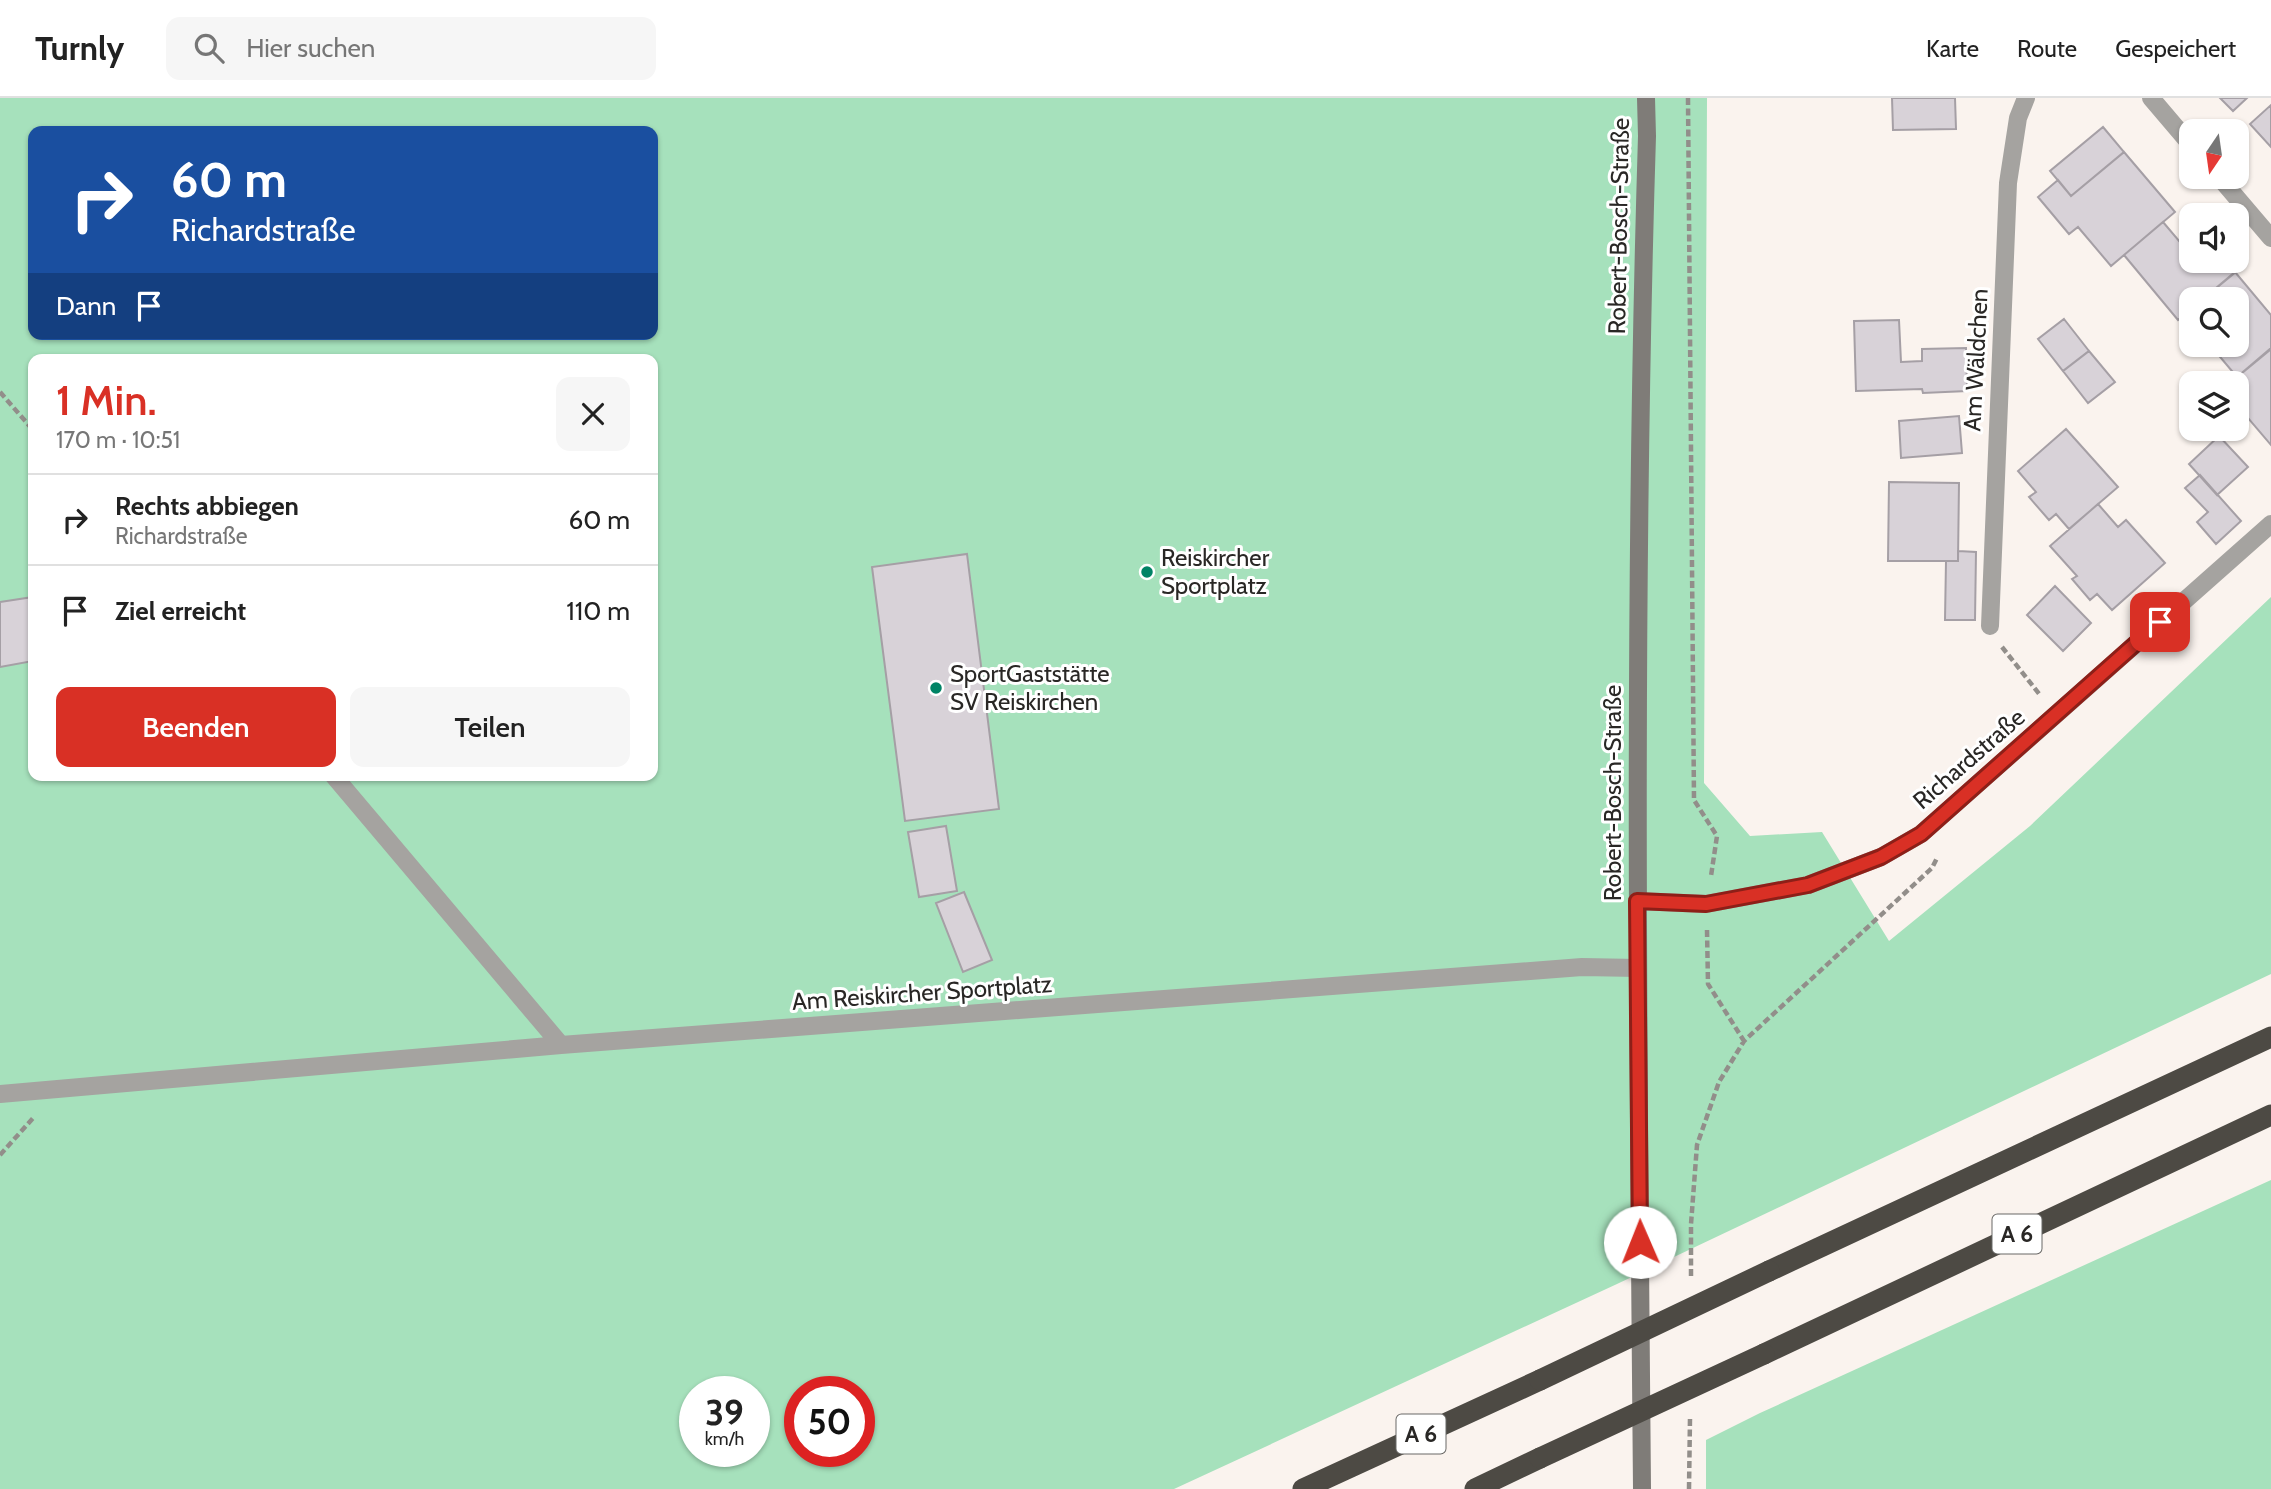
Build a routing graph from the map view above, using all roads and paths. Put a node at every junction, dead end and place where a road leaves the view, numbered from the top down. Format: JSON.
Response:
{"nodes":[{"id":1,"x":1646,"y":98,"type":"edge"},
{"id":2,"x":1688,"y":98,"type":"edge"},
{"id":3,"x":2026,"y":98,"type":"edge"},
{"id":4,"x":2151,"y":98,"type":"edge"},
{"id":5,"x":2179,"y":131,"type":"edge"},
{"id":6,"x":2228,"y":189,"type":"edge"},
{"id":7,"x":2271,"y":238,"type":"edge"},
{"id":8,"x":0,"y":393,"type":"edge"},
{"id":9,"x":28,"y":424,"type":"edge"},
{"id":10,"x":2271,"y":524,"type":"edge"},
{"id":11,"x":1990,"y":626,"type":"joint"},
{"id":12,"x":2057,"y":714,"type":"junction"},
{"id":13,"x":339,"y":781,"type":"edge"},
{"id":14,"x":1938,"y":857,"type":"dead end"},
{"id":15,"x":1637,"y":901,"type":"junction"},
{"id":16,"x":1706,"y":904,"type":"junction"},
{"id":17,"x":1638,"y":968,"type":"junction"},
{"id":18,"x":2271,"y":1037,"type":"edge"},
{"id":19,"x":1744,"y":1041,"type":"junction"},
{"id":20,"x":562,"y":1045,"type":"junction"},
{"id":21,"x":0,"y":1094,"type":"edge"},
{"id":22,"x":2271,"y":1115,"type":"edge"},
{"id":23,"x":1691,"y":1280,"type":"dead end"},
{"id":24,"x":1690,"y":1405,"type":"dead end"},
{"id":25,"x":1303,"y":1489,"type":"edge"},
{"id":26,"x":1475,"y":1489,"type":"edge"},
{"id":27,"x":1642,"y":1489,"type":"edge"},
{"id":28,"x":1689,"y":1489,"type":"edge"}],
"edges":[{"from":1,"to":15,"type":"main road","name":"Robert-Bosch-Straße"},
{"from":2,"to":16,"type":"path"},
{"from":3,"to":11,"type":"street","name":"Am Wäldchen"},
{"from":4,"to":5,"type":"street"},
{"from":6,"to":7,"type":"street"},
{"from":8,"to":9,"type":"path"},
{"from":10,"to":12,"type":"street","name":"Richardstraße"},
{"from":11,"to":12,"type":"path"},
{"from":12,"to":16,"type":"street","name":"Richardstraße"},
{"from":13,"to":20,"type":"street"},
{"from":14,"to":19,"type":"path"},
{"from":15,"to":16,"type":"street","name":"Richardstraße"},
{"from":15,"to":17,"type":"main road","name":"Robert-Bosch-Straße"},
{"from":16,"to":19,"type":"path"},
{"from":17,"to":20,"type":"street","name":"Am Reiskircher Sportplatz"},
{"from":17,"to":27,"type":"main road","name":"Robert-Bosch-Straße"},
{"from":18,"to":25,"type":"highway","number":"A 6","bridge":true},
{"from":19,"to":23,"type":"path"},
{"from":20,"to":21,"type":"street","name":"Am Reiskircher Sportplatz"},
{"from":22,"to":26,"type":"highway","number":"A 6","bridge":true},
{"from":24,"to":28,"type":"path"}]}
